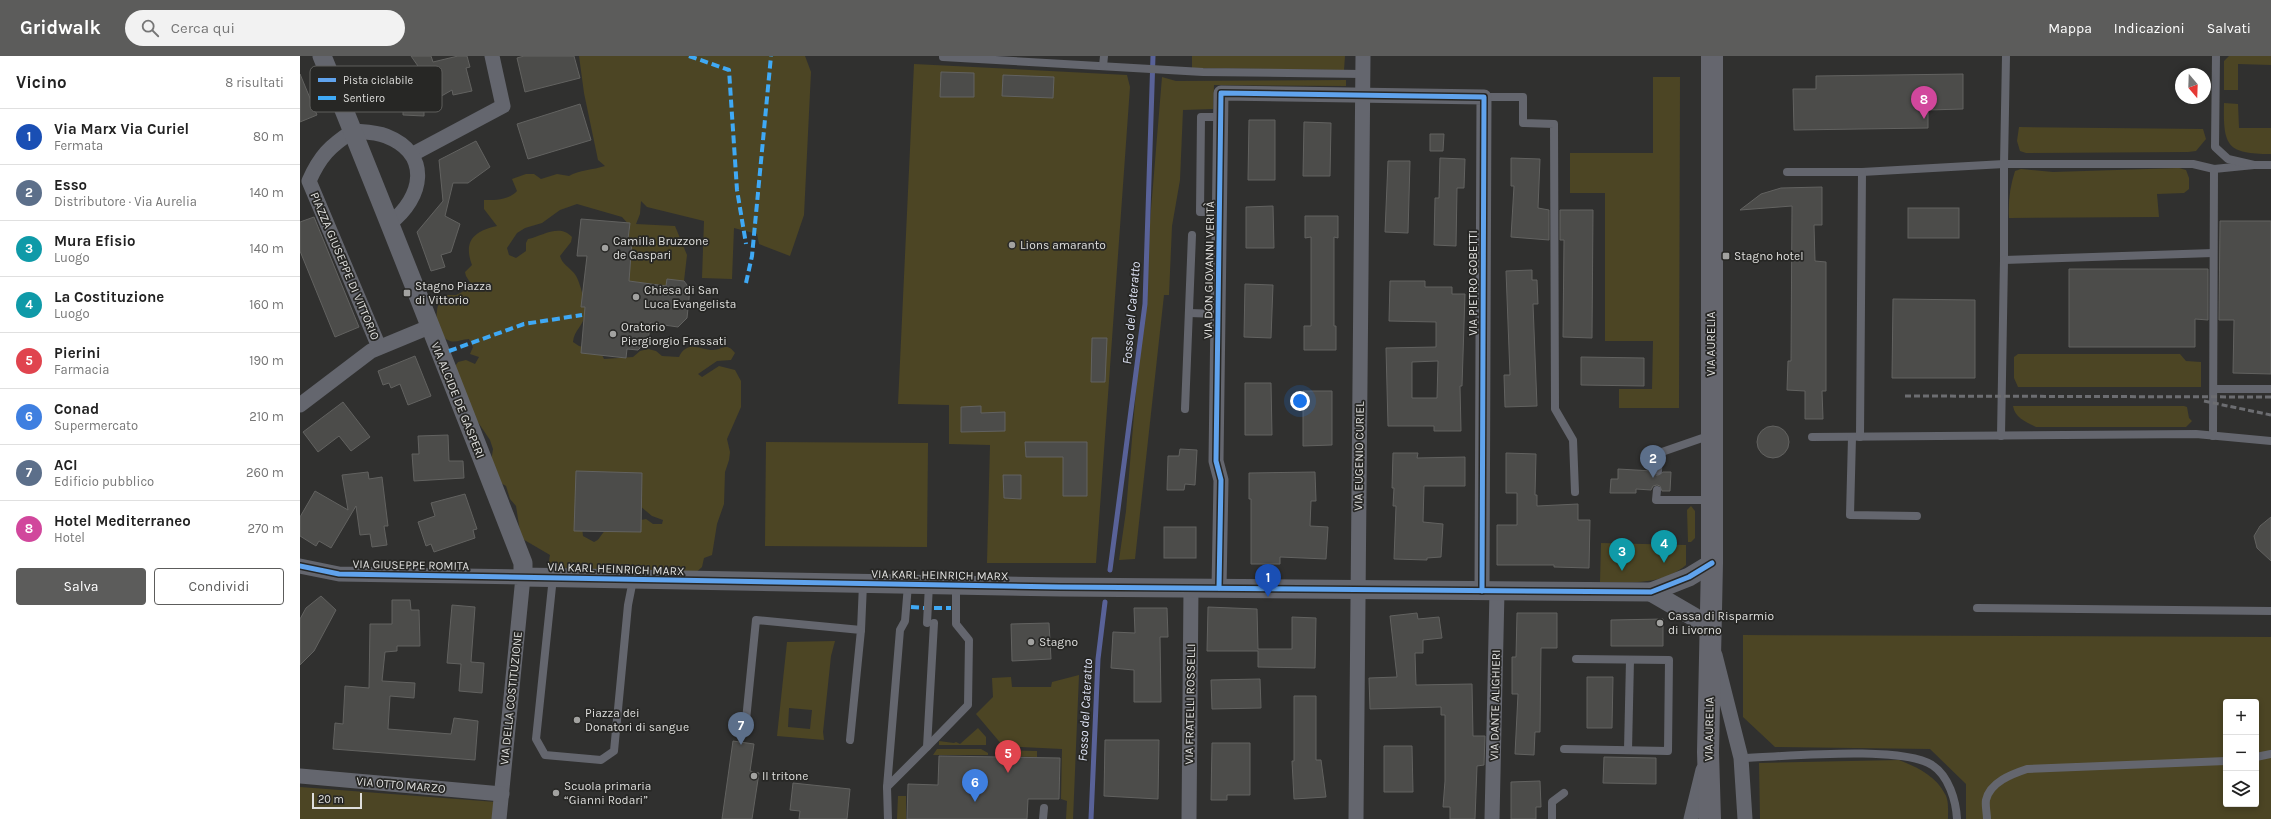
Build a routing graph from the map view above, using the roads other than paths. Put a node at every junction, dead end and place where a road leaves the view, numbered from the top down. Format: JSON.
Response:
{"nodes":[{"id":1,"x":322,"y":56,"type":"edge"},
{"id":2,"x":492,"y":56,"type":"edge"},
{"id":3,"x":1104,"y":56,"type":"edge"},
{"id":4,"x":1363,"y":56,"type":"edge"},
{"id":5,"x":1712,"y":56,"type":"edge"},
{"id":6,"x":2006,"y":56,"type":"edge"},
{"id":7,"x":2216,"y":56,"type":"edge"},
{"id":8,"x":943,"y":57,"type":"edge"},
{"id":9,"x":326,"y":66,"type":"edge"},
{"id":10,"x":1104,"y":66,"type":"junction"},
{"id":11,"x":1363,"y":74,"type":"junction"},
{"id":12,"x":1363,"y":94,"type":"junction"},
{"id":13,"x":1484,"y":96,"type":"junction"},
{"id":14,"x":345,"y":112,"type":"edge"},
{"id":15,"x":1221,"y":117,"type":"junction"},
{"id":16,"x":353,"y":131,"type":"junction"},
{"id":17,"x":412,"y":154,"type":"junction"},
{"id":18,"x":2004,"y":164,"type":"junction"},
{"id":19,"x":2254,"y":165,"type":"junction"},
{"id":20,"x":2271,"y":165,"type":"edge"},
{"id":21,"x":2214,"y":169,"type":"junction"},
{"id":22,"x":1787,"y":172,"type":"dead end"},
{"id":23,"x":1862,"y":172,"type":"junction"},
{"id":24,"x":305,"y":183,"type":"edge"},
{"id":25,"x":1220,"y":212,"type":"junction"},
{"id":26,"x":390,"y":223,"type":"junction"},
{"id":27,"x":1192,"y":235,"type":"dead end"},
{"id":28,"x":2213,"y":253,"type":"junction"},
{"id":29,"x":2004,"y":260,"type":"junction"},
{"id":30,"x":1189,"y":313,"type":"junction"},
{"id":31,"x":1218,"y":314,"type":"junction"},
{"id":32,"x":429,"y":327,"type":"junction"},
{"id":33,"x":378,"y":347,"type":"junction"},
{"id":34,"x":2214,"y":389,"type":"junction"},
{"id":35,"x":2271,"y":389,"type":"edge"},
{"id":36,"x":300,"y":405,"type":"edge"},
{"id":37,"x":1185,"y":409,"type":"dead end"},
{"id":38,"x":1712,"y":435,"type":"junction"},
{"id":39,"x":2001,"y":436,"type":"junction"},
{"id":40,"x":2213,"y":436,"type":"junction"},
{"id":41,"x":1812,"y":437,"type":"dead end"},
{"id":42,"x":1856,"y":437,"type":"junction"},
{"id":43,"x":2271,"y":441,"type":"edge"},
{"id":44,"x":1658,"y":471,"type":"dead end"},
{"id":45,"x":1657,"y":490,"type":"dead end"},
{"id":46,"x":1575,"y":492,"type":"dead end"},
{"id":47,"x":1712,"y":500,"type":"junction"},
{"id":48,"x":1917,"y":516,"type":"dead end"},
{"id":49,"x":1712,"y":563,"type":"junction"},
{"id":50,"x":300,"y":566,"type":"edge"},
{"id":51,"x":523,"y":577,"type":"junction"},
{"id":52,"x":553,"y":578,"type":"junction"},
{"id":53,"x":634,"y":580,"type":"junction"},
{"id":54,"x":863,"y":584,"type":"junction"},
{"id":55,"x":908,"y":585,"type":"junction"},
{"id":56,"x":929,"y":585,"type":"junction"},
{"id":57,"x":956,"y":585,"type":"junction"},
{"id":58,"x":1191,"y":588,"type":"junction"},
{"id":59,"x":1220,"y":588,"type":"junction"},
{"id":60,"x":1357,"y":590,"type":"junction"},
{"id":61,"x":1490,"y":591,"type":"junction"},
{"id":62,"x":1651,"y":592,"type":"junction"},
{"id":63,"x":1977,"y":608,"type":"dead end"},
{"id":64,"x":2271,"y":610,"type":"edge"},
{"id":65,"x":861,"y":630,"type":"junction"},
{"id":66,"x":1711,"y":635,"type":"junction"},
{"id":67,"x":1576,"y":659,"type":"dead end"},
{"id":68,"x":1630,"y":660,"type":"junction"},
{"id":69,"x":746,"y":720,"type":"dead end"},
{"id":70,"x":850,"y":740,"type":"dead end"},
{"id":71,"x":927,"y":746,"type":"junction"},
{"id":72,"x":1564,"y":749,"type":"dead end"},
{"id":73,"x":1628,"y":750,"type":"junction"},
{"id":74,"x":1708,"y":752,"type":"junction"},
{"id":75,"x":2271,"y":754,"type":"edge"},
{"id":76,"x":2259,"y":756,"type":"edge"},
{"id":77,"x":1741,"y":758,"type":"junction"},
{"id":78,"x":2223,"y":762,"type":"edge"},
{"id":79,"x":300,"y":776,"type":"edge"},
{"id":80,"x":887,"y":786,"type":"junction"},
{"id":81,"x":1564,"y":793,"type":"dead end"},
{"id":82,"x":502,"y":794,"type":"junction"},
{"id":83,"x":1044,"y":808,"type":"dead end"},
{"id":84,"x":499,"y":819,"type":"edge"},
{"id":85,"x":888,"y":819,"type":"edge"},
{"id":86,"x":1043,"y":819,"type":"edge"},
{"id":87,"x":1189,"y":819,"type":"edge"},
{"id":88,"x":1356,"y":819,"type":"edge"},
{"id":89,"x":1492,"y":819,"type":"edge"},
{"id":90,"x":1552,"y":819,"type":"edge"},
{"id":91,"x":1691,"y":819,"type":"edge"},
{"id":92,"x":1710,"y":819,"type":"edge"},
{"id":93,"x":1745,"y":819,"type":"edge"},
{"id":94,"x":1957,"y":819,"type":"edge"},
{"id":95,"x":1987,"y":819,"type":"edge"}],
"edges":[{"from":1,"to":9,"type":"street"},
{"from":2,"to":17,"type":"street"},
{"from":3,"to":10,"type":"lane"},
{"from":4,"to":11,"type":"street","name":"VIA EUGENIO CURIEL"},
{"from":5,"to":38,"type":"main road","name":"VIA AURELIA"},
{"from":6,"to":18,"type":"lane"},
{"from":7,"to":19,"type":"lane"},
{"from":8,"to":10,"type":"lane"},
{"from":10,"to":11,"type":"lane"},
{"from":11,"to":12,"type":"street","name":"VIA EUGENIO CURIEL"},
{"from":12,"to":13,"type":"street"},
{"from":12,"to":15,"type":"street","name":"VIA DON GIOVANNI VERITÀ"},
{"from":12,"to":60,"type":"street","name":"VIA EUGENIO CURIEL"},
{"from":13,"to":46,"type":"lane"},
{"from":13,"to":61,"type":"street","name":"VIA PIETRO GOBETTI"},
{"from":14,"to":16,"type":"street"},
{"from":15,"to":25,"type":"street","name":"VIA DON GIOVANNI VERITÀ"},
{"from":15,"to":25,"type":"lane"},
{"from":16,"to":17,"type":"street"},
{"from":16,"to":24,"type":"street","name":"PIAZZA GIUSEPPE DI VITTORIO"},
{"from":16,"to":26,"type":"street"},
{"from":17,"to":26,"type":"street"},
{"from":18,"to":21,"type":"lane"},
{"from":18,"to":23,"type":"lane"},
{"from":18,"to":29,"type":"lane"},
{"from":19,"to":20,"type":"lane"},
{"from":19,"to":21,"type":"lane"},
{"from":21,"to":28,"type":"lane"},
{"from":22,"to":23,"type":"lane"},
{"from":23,"to":42,"type":"lane"},
{"from":24,"to":33,"type":"street","name":"PIAZZA GIUSEPPE DI VITTORIO"},
{"from":25,"to":31,"type":"street","name":"VIA DON GIOVANNI VERITÀ"},
{"from":26,"to":32,"type":"street","name":"VIA ALCIDE DE GASPERI"},
{"from":27,"to":30,"type":"lane"},
{"from":28,"to":29,"type":"lane"},
{"from":28,"to":34,"type":"lane"},
{"from":29,"to":39,"type":"lane"},
{"from":30,"to":31,"type":"lane"},
{"from":30,"to":37,"type":"lane"},
{"from":31,"to":59,"type":"street","name":"VIA DON GIOVANNI VERITÀ"},
{"from":32,"to":33,"type":"street"},
{"from":32,"to":51,"type":"street","name":"VIA ALCIDE DE GASPERI"},
{"from":33,"to":36,"type":"street"},
{"from":34,"to":35,"type":"lane"},
{"from":34,"to":40,"type":"lane"},
{"from":38,"to":44,"type":"lane"},
{"from":38,"to":47,"type":"main road","name":"VIA AURELIA"},
{"from":39,"to":40,"type":"lane"},
{"from":39,"to":42,"type":"lane"},
{"from":40,"to":43,"type":"lane"},
{"from":41,"to":42,"type":"lane"},
{"from":42,"to":48,"type":"lane"},
{"from":45,"to":47,"type":"lane"},
{"from":47,"to":49,"type":"main road","name":"VIA AURELIA"},
{"from":49,"to":62,"type":"street"},
{"from":49,"to":66,"type":"main road","name":"VIA AURELIA"},
{"from":50,"to":51,"type":"street","name":"VIA GIUSEPPE ROMITA"},
{"from":51,"to":52,"type":"street","name":"VIA KARL HEINRICH MARX"},
{"from":51,"to":82,"type":"street","name":"VIA DELLA COSTITUZIONE"},
{"from":52,"to":53,"type":"street","name":"VIA KARL HEINRICH MARX"},
{"from":52,"to":53,"type":"lane"},
{"from":53,"to":54,"type":"street","name":"VIA KARL HEINRICH MARX"},
{"from":54,"to":55,"type":"street","name":"VIA KARL HEINRICH MARX"},
{"from":54,"to":65,"type":"lane"},
{"from":55,"to":56,"type":"street","name":"VIA KARL HEINRICH MARX"},
{"from":55,"to":80,"type":"lane"},
{"from":56,"to":57,"type":"street","name":"VIA KARL HEINRICH MARX"},
{"from":56,"to":71,"type":"lane"},
{"from":57,"to":58,"type":"street","name":"VIA KARL HEINRICH MARX"},
{"from":57,"to":71,"type":"lane"},
{"from":58,"to":59,"type":"street","name":"VIA KARL HEINRICH MARX"},
{"from":58,"to":87,"type":"street","name":"VIA FRATELLI ROSSELLI"},
{"from":59,"to":60,"type":"street","name":"VIA KARL HEINRICH MARX"},
{"from":60,"to":61,"type":"street","name":"VIA KARL HEINRICH MARX"},
{"from":60,"to":88,"type":"street","name":"VIA EUGENIO CURIEL"},
{"from":61,"to":62,"type":"street","name":"VIA KARL HEINRICH MARX"},
{"from":61,"to":89,"type":"street","name":"VIA DANTE ALIGHIERI"},
{"from":62,"to":66,"type":"street"},
{"from":63,"to":64,"type":"lane"},
{"from":65,"to":69,"type":"lane"},
{"from":65,"to":70,"type":"lane"},
{"from":66,"to":74,"type":"main road","name":"VIA AURELIA"},
{"from":66,"to":77,"type":"street"},
{"from":67,"to":68,"type":"lane"},
{"from":68,"to":73,"type":"lane"},
{"from":68,"to":73,"type":"lane"},
{"from":71,"to":80,"type":"lane"},
{"from":72,"to":73,"type":"lane"},
{"from":74,"to":91,"type":"street"},
{"from":74,"to":92,"type":"main road","name":"VIA AURELIA"},
{"from":75,"to":76,"type":"lane"},
{"from":77,"to":93,"type":"street"},
{"from":77,"to":94,"type":"lane"},
{"from":78,"to":95,"type":"lane"},
{"from":79,"to":82,"type":"street","name":"VIA OTTO MARZO"},
{"from":80,"to":85,"type":"lane"},
{"from":81,"to":90,"type":"lane"},
{"from":82,"to":84,"type":"street","name":"VIA DELLA COSTITUZIONE"},
{"from":83,"to":86,"type":"lane"}]}
